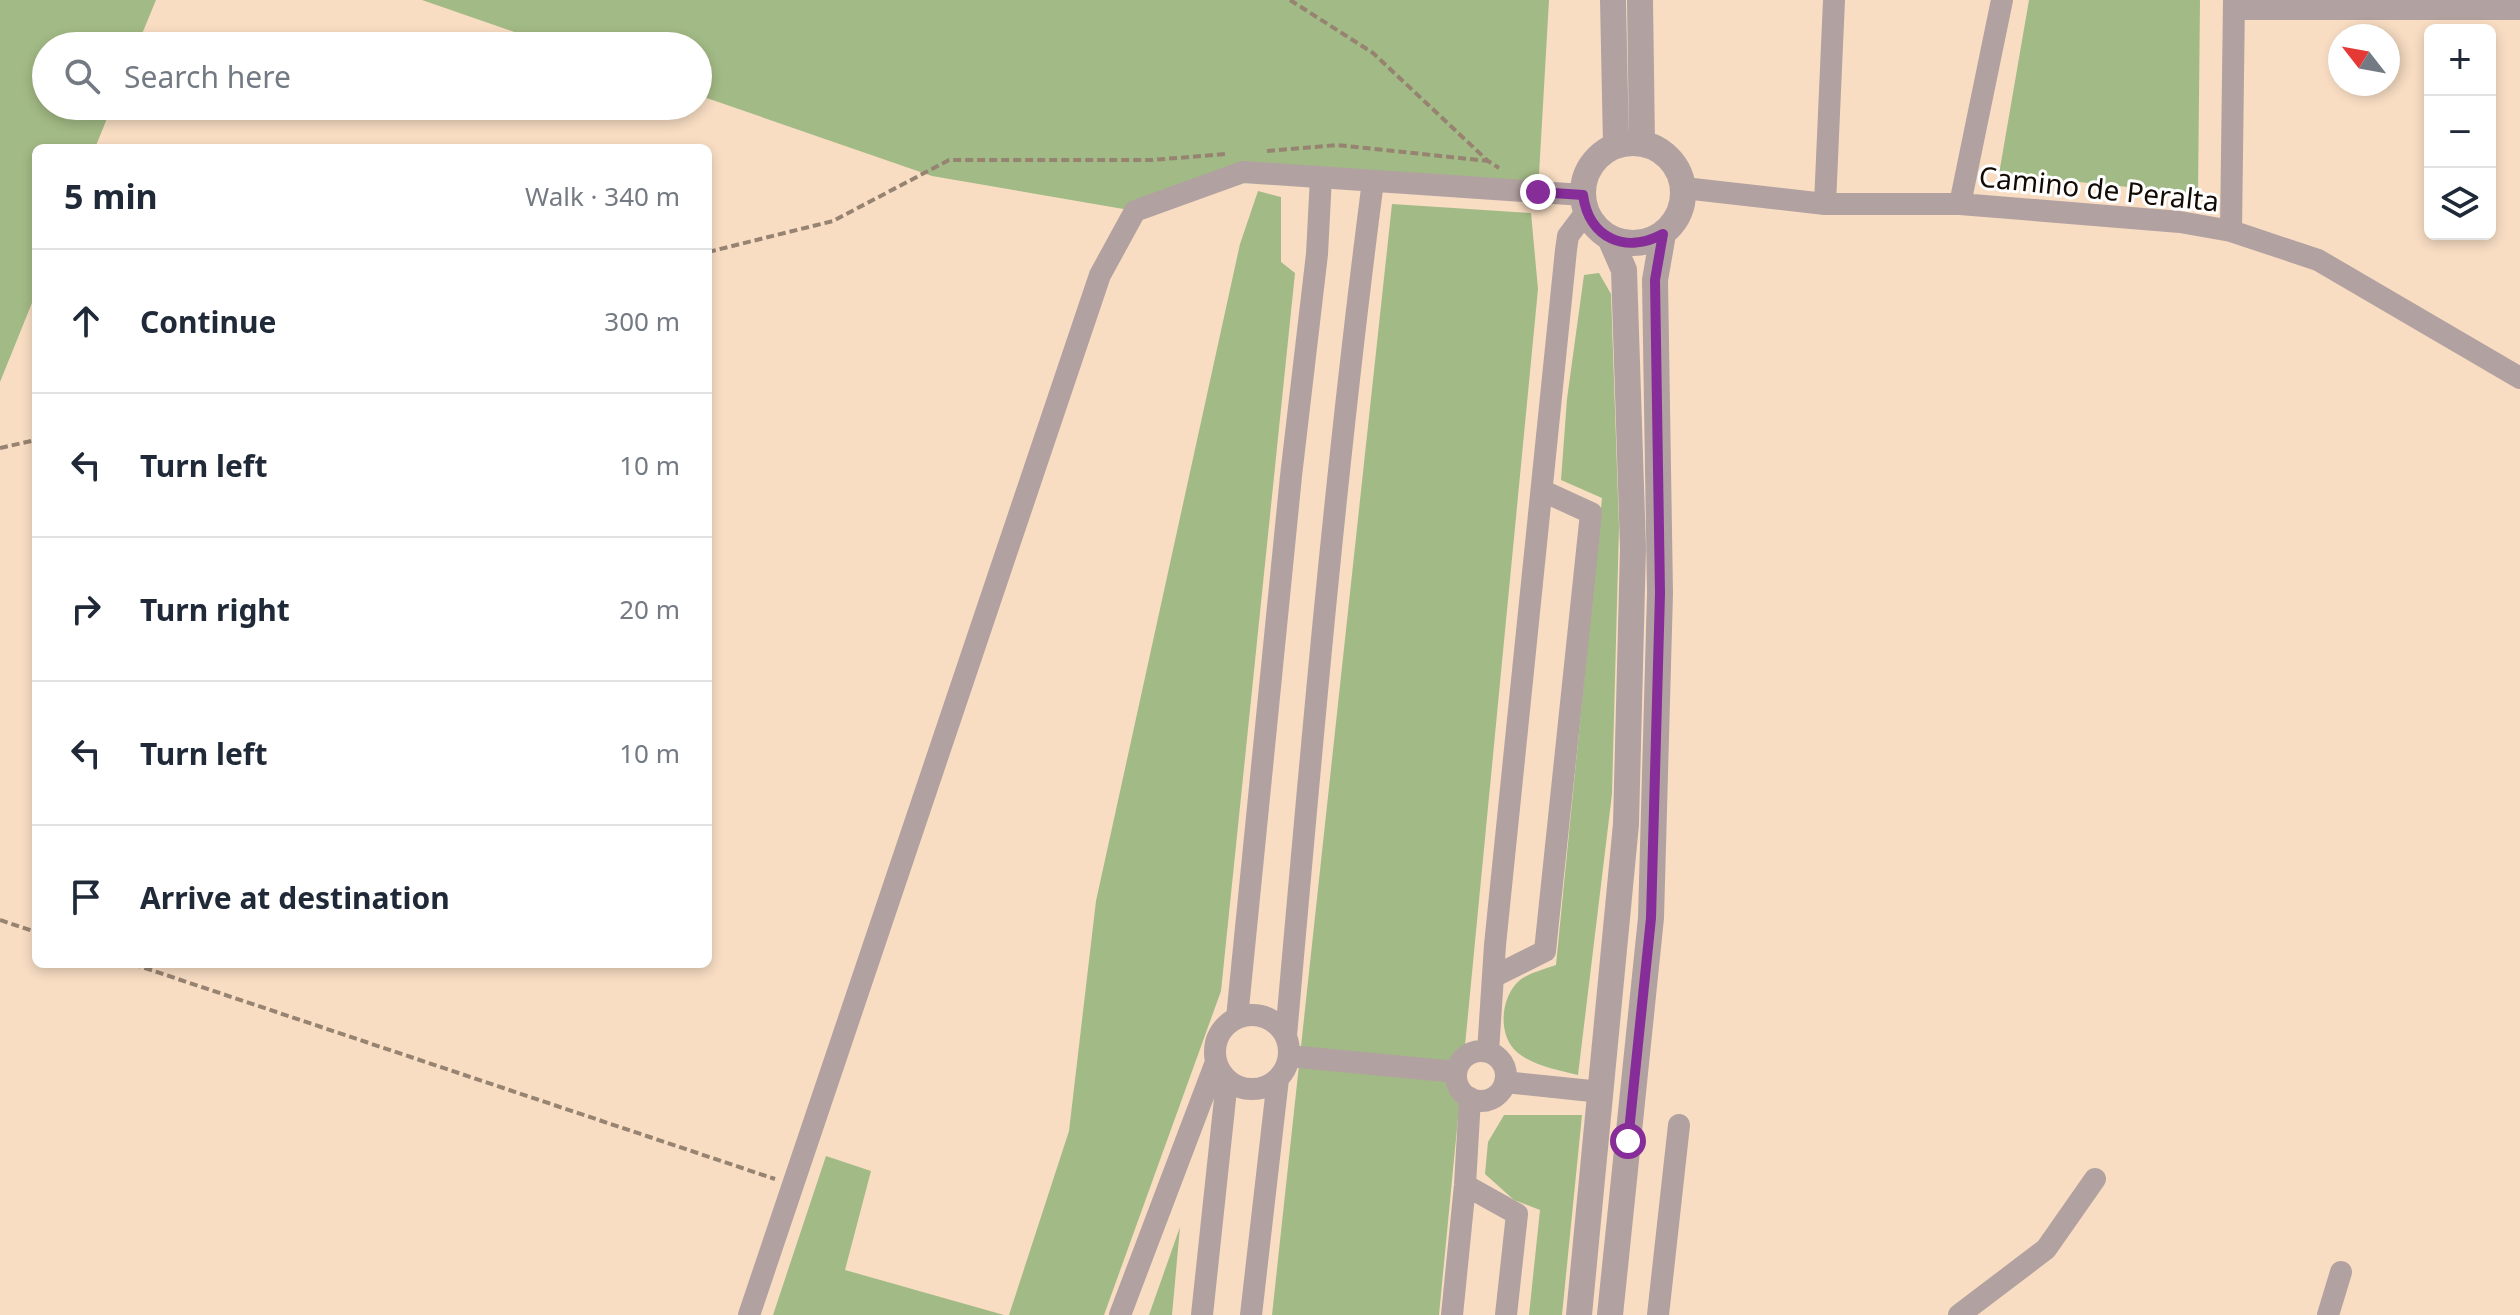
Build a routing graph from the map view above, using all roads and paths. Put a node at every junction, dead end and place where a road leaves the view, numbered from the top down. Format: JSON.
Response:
{"nodes":[{"id":1,"x":1290,"y":0,"type":"edge"},
{"id":2,"x":1613,"y":0,"type":"edge"},
{"id":3,"x":1640,"y":0,"type":"edge"},
{"id":4,"x":1834,"y":0,"type":"edge"},
{"id":5,"x":2002,"y":0,"type":"edge"},
{"id":6,"x":2234,"y":4,"type":"edge"},
{"id":7,"x":2520,"y":9,"type":"edge"},
{"id":8,"x":1629,"y":144,"type":"junction"},
{"id":9,"x":1260,"y":151,"type":"dead end"},
{"id":10,"x":1229,"y":154,"type":"dead end"},
{"id":11,"x":1488,"y":161,"type":"junction"},
{"id":12,"x":1501,"y":169,"type":"dead end"},
{"id":13,"x":1321,"y":177,"type":"junction"},
{"id":14,"x":1373,"y":181,"type":"junction"},
{"id":15,"x":1684,"y":188,"type":"junction"},
{"id":16,"x":1585,"y":204,"type":"junction"},
{"id":17,"x":1825,"y":204,"type":"junction"},
{"id":18,"x":1960,"y":204,"type":"junction"},
{"id":19,"x":2231,"y":231,"type":"junction"},
{"id":20,"x":1663,"y":234,"type":"junction"},
{"id":21,"x":1610,"y":238,"type":"junction"},
{"id":22,"x":712,"y":251,"type":"edge"},
{"id":23,"x":2520,"y":378,"type":"edge"},
{"id":24,"x":32,"y":441,"type":"edge"},
{"id":25,"x":0,"y":448,"type":"edge"},
{"id":26,"x":1543,"y":491,"type":"junction"},
{"id":27,"x":0,"y":920,"type":"edge"},
{"id":28,"x":32,"y":931,"type":"edge"},
{"id":29,"x":145,"y":968,"type":"edge"},
{"id":30,"x":1493,"y":977,"type":"junction"},
{"id":31,"x":1237,"y":1018,"type":"junction"},
{"id":32,"x":1288,"y":1046,"type":"junction"},
{"id":33,"x":1488,"y":1052,"type":"junction"},
{"id":34,"x":1222,"y":1071,"type":"junction"},
{"id":35,"x":1456,"y":1072,"type":"junction"},
{"id":36,"x":1278,"y":1079,"type":"junction"},
{"id":37,"x":1505,"y":1082,"type":"junction"},
{"id":38,"x":1601,"y":1092,"type":"junction"},
{"id":39,"x":1470,"y":1098,"type":"junction"},
{"id":40,"x":1679,"y":1125,"type":"dead end"},
{"id":41,"x":2095,"y":1179,"type":"dead end"},
{"id":42,"x":793,"y":1185,"type":"junction"},
{"id":43,"x":1465,"y":1185,"type":"junction"},
{"id":44,"x":2341,"y":1272,"type":"dead end"},
{"id":45,"x":749,"y":1315,"type":"edge"},
{"id":46,"x":1120,"y":1315,"type":"edge"},
{"id":47,"x":1202,"y":1315,"type":"edge"},
{"id":48,"x":1251,"y":1315,"type":"edge"},
{"id":49,"x":1452,"y":1315,"type":"edge"},
{"id":50,"x":1506,"y":1315,"type":"edge"},
{"id":51,"x":1579,"y":1315,"type":"edge"},
{"id":52,"x":1610,"y":1315,"type":"edge"},
{"id":53,"x":1658,"y":1315,"type":"edge"},
{"id":54,"x":1959,"y":1315,"type":"edge"},
{"id":55,"x":2328,"y":1315,"type":"edge"}],
"edges":[{"from":1,"to":11,"type":"path"},
{"from":2,"to":8,"type":"street"},
{"from":3,"to":8,"type":"street"},
{"from":4,"to":17,"type":"street"},
{"from":5,"to":18,"type":"street"},
{"from":6,"to":7,"type":"street"},
{"from":6,"to":19,"type":"street"},
{"from":8,"to":15,"type":"street"},
{"from":8,"to":16,"type":"street"},
{"from":9,"to":11,"type":"path"},
{"from":10,"to":22,"type":"path"},
{"from":11,"to":12,"type":"path"},
{"from":13,"to":14,"type":"street"},
{"from":13,"to":31,"type":"street"},
{"from":13,"to":42,"type":"street"},
{"from":14,"to":16,"type":"street"},
{"from":14,"to":32,"type":"street"},
{"from":15,"to":17,"type":"street","name":"Camino de Peralta"},
{"from":15,"to":20,"type":"street"},
{"from":16,"to":21,"type":"street"},
{"from":16,"to":26,"type":"street"},
{"from":17,"to":18,"type":"street","name":"Camino de Peralta"},
{"from":18,"to":19,"type":"street","name":"Camino de Peralta"},
{"from":19,"to":23,"type":"street","name":"Camino de Peralta"},
{"from":20,"to":21,"type":"street"},
{"from":20,"to":52,"type":"street"},
{"from":21,"to":38,"type":"street"},
{"from":24,"to":25,"type":"path"},
{"from":26,"to":30,"type":"street"},
{"from":26,"to":30,"type":"street"},
{"from":27,"to":28,"type":"path"},
{"from":29,"to":42,"type":"path"},
{"from":30,"to":33,"type":"street"},
{"from":31,"to":32,"type":"street"},
{"from":31,"to":34,"type":"street"},
{"from":32,"to":35,"type":"street"},
{"from":32,"to":36,"type":"street"},
{"from":33,"to":35,"type":"street"},
{"from":33,"to":37,"type":"street"},
{"from":34,"to":36,"type":"street"},
{"from":34,"to":46,"type":"street"},
{"from":34,"to":47,"type":"street"},
{"from":35,"to":39,"type":"street"},
{"from":36,"to":48,"type":"street"},
{"from":37,"to":38,"type":"street"},
{"from":37,"to":39,"type":"street"},
{"from":38,"to":51,"type":"street"},
{"from":39,"to":43,"type":"street"},
{"from":40,"to":53,"type":"street"},
{"from":41,"to":54,"type":"street"},
{"from":42,"to":45,"type":"street"},
{"from":43,"to":49,"type":"street"},
{"from":43,"to":50,"type":"street"},
{"from":44,"to":55,"type":"street"}]}
